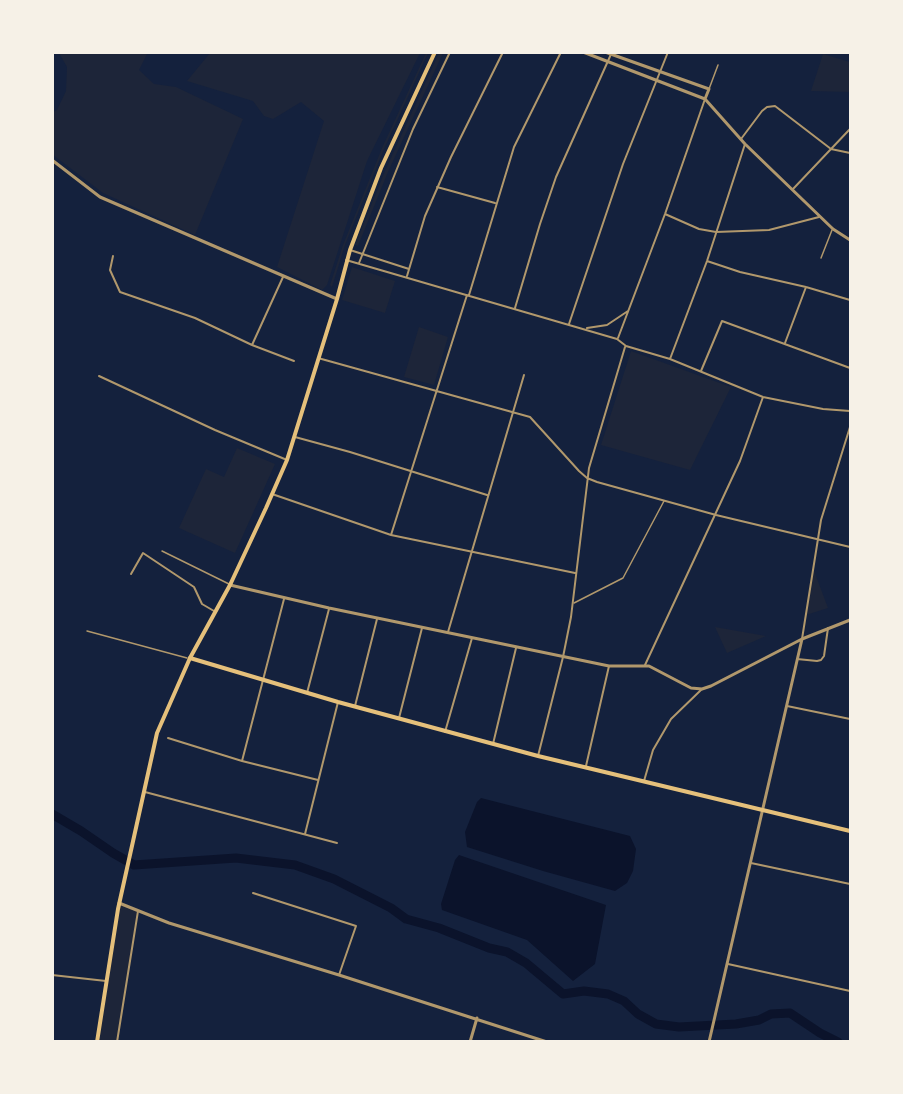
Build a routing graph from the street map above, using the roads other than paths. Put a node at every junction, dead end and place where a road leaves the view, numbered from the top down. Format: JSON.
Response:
{"nodes":[{"id":1,"x":435,"y":52,"type":"edge"},
{"id":2,"x":450,"y":52,"type":"edge"},
{"id":3,"x":503,"y":52,"type":"edge"},
{"id":4,"x":561,"y":52,"type":"edge"},
{"id":5,"x":582,"y":52,"type":"edge"},
{"id":6,"x":605,"y":52,"type":"edge"},
{"id":7,"x":668,"y":52,"type":"edge"},
{"id":8,"x":611,"y":54,"type":"edge"},
{"id":9,"x":608,"y":63,"type":"junction"},
{"id":10,"x":718,"y":65,"type":"dead end"},
{"id":11,"x":659,"y":72,"type":"junction"},
{"id":12,"x":656,"y":80,"type":"junction"},
{"id":13,"x":709,"y":89,"type":"junction"},
{"id":14,"x":705,"y":99,"type":"junction"},
{"id":15,"x":850,"y":129,"type":"edge"},
{"id":16,"x":741,"y":139,"type":"junction"},
{"id":17,"x":745,"y":144,"type":"junction"},
{"id":18,"x":831,"y":149,"type":"junction"},
{"id":19,"x":850,"y":153,"type":"edge"},
{"id":20,"x":52,"y":160,"type":"edge"},
{"id":21,"x":437,"y":188,"type":"junction"},
{"id":22,"x":792,"y":189,"type":"junction"},
{"id":23,"x":495,"y":203,"type":"junction"},
{"id":24,"x":665,"y":214,"type":"junction"},
{"id":25,"x":820,"y":217,"type":"junction"},
{"id":26,"x":833,"y":229,"type":"junction"},
{"id":27,"x":716,"y":232,"type":"junction"},
{"id":28,"x":850,"y":240,"type":"edge"},
{"id":29,"x":350,"y":250,"type":"junction"},
{"id":30,"x":362,"y":255,"type":"junction"},
{"id":31,"x":113,"y":256,"type":"dead end"},
{"id":32,"x":821,"y":258,"type":"dead end"},
{"id":33,"x":346,"y":260,"type":"junction"},
{"id":34,"x":707,"y":261,"type":"junction"},
{"id":35,"x":359,"y":263,"type":"junction"},
{"id":36,"x":409,"y":269,"type":"junction"},
{"id":37,"x":407,"y":276,"type":"junction"},
{"id":38,"x":283,"y":277,"type":"junction"},
{"id":39,"x":806,"y":287,"type":"junction"},
{"id":40,"x":468,"y":295,"type":"junction"},
{"id":41,"x":337,"y":299,"type":"junction"},
{"id":42,"x":850,"y":300,"type":"edge"},
{"id":43,"x":515,"y":308,"type":"junction"},
{"id":44,"x":630,"y":309,"type":"junction"},
{"id":45,"x":569,"y":324,"type":"junction"},
{"id":46,"x":584,"y":329,"type":"junction"},
{"id":47,"x":617,"y":339,"type":"junction"},
{"id":48,"x":785,"y":343,"type":"junction"},
{"id":49,"x":252,"y":345,"type":"junction"},
{"id":50,"x":626,"y":346,"type":"junction"},
{"id":51,"x":318,"y":358,"type":"junction"},
{"id":52,"x":670,"y":359,"type":"junction"},
{"id":53,"x":294,"y":361,"type":"dead end"},
{"id":54,"x":850,"y":368,"type":"edge"},
{"id":55,"x":701,"y":371,"type":"junction"},
{"id":56,"x":524,"y":375,"type":"dead end"},
{"id":57,"x":99,"y":376,"type":"dead end"},
{"id":58,"x":437,"y":391,"type":"junction"},
{"id":59,"x":763,"y":397,"type":"junction"},
{"id":60,"x":850,"y":411,"type":"edge"},
{"id":61,"x":512,"y":412,"type":"junction"},
{"id":62,"x":850,"y":428,"type":"edge"},
{"id":63,"x":295,"y":437,"type":"junction"},
{"id":64,"x":287,"y":460,"type":"junction"},
{"id":65,"x":412,"y":470,"type":"junction"},
{"id":66,"x":587,"y":478,"type":"junction"},
{"id":67,"x":272,"y":494,"type":"junction"},
{"id":68,"x":489,"y":495,"type":"junction"},
{"id":69,"x":664,"y":501,"type":"junction"},
{"id":70,"x":716,"y":515,"type":"junction"},
{"id":71,"x":391,"y":535,"type":"junction"},
{"id":72,"x":817,"y":540,"type":"junction"},
{"id":73,"x":850,"y":547,"type":"edge"},
{"id":74,"x":162,"y":551,"type":"dead end"},
{"id":75,"x":472,"y":552,"type":"junction"},
{"id":76,"x":575,"y":573,"type":"junction"},
{"id":77,"x":131,"y":574,"type":"dead end"},
{"id":78,"x":230,"y":585,"type":"junction"},
{"id":79,"x":284,"y":598,"type":"junction"},
{"id":80,"x":573,"y":603,"type":"junction"},
{"id":81,"x":329,"y":608,"type":"junction"},
{"id":82,"x":214,"y":611,"type":"junction"},
{"id":83,"x":377,"y":617,"type":"junction"},
{"id":84,"x":850,"y":620,"type":"edge"},
{"id":85,"x":423,"y":627,"type":"junction"},
{"id":86,"x":828,"y":628,"type":"junction"},
{"id":87,"x":87,"y":631,"type":"dead end"},
{"id":88,"x":448,"y":632,"type":"junction"},
{"id":89,"x":472,"y":638,"type":"junction"},
{"id":90,"x":801,"y":639,"type":"junction"},
{"id":91,"x":516,"y":648,"type":"junction"},
{"id":92,"x":564,"y":657,"type":"junction"},
{"id":93,"x":190,"y":658,"type":"junction"},
{"id":94,"x":797,"y":659,"type":"junction"},
{"id":95,"x":645,"y":665,"type":"junction"},
{"id":96,"x":609,"y":666,"type":"junction"},
{"id":97,"x":262,"y":679,"type":"junction"},
{"id":98,"x":702,"y":689,"type":"junction"},
{"id":99,"x":307,"y":693,"type":"junction"},
{"id":100,"x":338,"y":702,"type":"junction"},
{"id":101,"x":355,"y":706,"type":"junction"},
{"id":102,"x":787,"y":706,"type":"junction"},
{"id":103,"x":399,"y":718,"type":"junction"},
{"id":104,"x":850,"y":719,"type":"edge"},
{"id":105,"x":445,"y":732,"type":"junction"},
{"id":106,"x":168,"y":738,"type":"dead end"},
{"id":107,"x":493,"y":744,"type":"junction"},
{"id":108,"x":538,"y":756,"type":"junction"},
{"id":109,"x":242,"y":761,"type":"junction"},
{"id":110,"x":586,"y":768,"type":"junction"},
{"id":111,"x":318,"y":780,"type":"junction"},
{"id":112,"x":643,"y":782,"type":"junction"},
{"id":113,"x":142,"y":792,"type":"junction"},
{"id":114,"x":763,"y":811,"type":"junction"},
{"id":115,"x":850,"y":831,"type":"edge"},
{"id":116,"x":305,"y":834,"type":"junction"},
{"id":117,"x":337,"y":843,"type":"dead end"},
{"id":118,"x":751,"y":863,"type":"junction"},
{"id":119,"x":850,"y":884,"type":"edge"},
{"id":120,"x":253,"y":893,"type":"dead end"},
{"id":121,"x":119,"y":903,"type":"junction"},
{"id":122,"x":138,"y":911,"type":"junction"},
{"id":123,"x":728,"y":964,"type":"junction"},
{"id":124,"x":52,"y":975,"type":"edge"},
{"id":125,"x":339,"y":975,"type":"junction"},
{"id":126,"x":106,"y":981,"type":"junction"},
{"id":127,"x":850,"y":991,"type":"edge"},
{"id":128,"x":477,"y":1018,"type":"junction"},
{"id":129,"x":97,"y":1041,"type":"edge"},
{"id":130,"x":117,"y":1041,"type":"edge"},
{"id":131,"x":470,"y":1041,"type":"edge"},
{"id":132,"x":547,"y":1041,"type":"edge"},
{"id":133,"x":709,"y":1041,"type":"edge"}],
"edges":[{"from":1,"to":29,"type":"main road"},
{"from":2,"to":30,"type":"street"},
{"from":3,"to":21,"type":"street"},
{"from":4,"to":23,"type":"street"},
{"from":5,"to":9,"type":"street"},
{"from":6,"to":8,"type":"street"},
{"from":7,"to":11,"type":"street"},
{"from":8,"to":9,"type":"street"},
{"from":8,"to":11,"type":"street"},
{"from":9,"to":12,"type":"street"},
{"from":9,"to":43,"type":"street"},
{"from":10,"to":13,"type":"lane"},
{"from":11,"to":12,"type":"street"},
{"from":11,"to":13,"type":"street"},
{"from":12,"to":14,"type":"street"},
{"from":12,"to":45,"type":"street"},
{"from":13,"to":14,"type":"street"},
{"from":14,"to":16,"type":"street"},
{"from":14,"to":24,"type":"street"},
{"from":15,"to":18,"type":"street"},
{"from":16,"to":17,"type":"street"},
{"from":16,"to":18,"type":"street"},
{"from":17,"to":22,"type":"street"},
{"from":17,"to":27,"type":"street"},
{"from":18,"to":19,"type":"street"},
{"from":18,"to":22,"type":"street"},
{"from":20,"to":38,"type":"street"},
{"from":21,"to":23,"type":"street"},
{"from":21,"to":36,"type":"street"},
{"from":22,"to":25,"type":"street"},
{"from":23,"to":40,"type":"street"},
{"from":24,"to":27,"type":"street"},
{"from":24,"to":44,"type":"street"},
{"from":25,"to":26,"type":"street"},
{"from":25,"to":27,"type":"street"},
{"from":26,"to":28,"type":"street"},
{"from":26,"to":32,"type":"lane"},
{"from":27,"to":34,"type":"street"},
{"from":29,"to":30,"type":"street"},
{"from":29,"to":33,"type":"main road"},
{"from":30,"to":35,"type":"street"},
{"from":30,"to":36,"type":"street"},
{"from":31,"to":49,"type":"street"},
{"from":33,"to":35,"type":"street"},
{"from":33,"to":41,"type":"main road"},
{"from":34,"to":39,"type":"street"},
{"from":34,"to":52,"type":"street"},
{"from":35,"to":37,"type":"street"},
{"from":36,"to":37,"type":"street"},
{"from":37,"to":40,"type":"street"},
{"from":38,"to":41,"type":"street"},
{"from":38,"to":49,"type":"street"},
{"from":39,"to":42,"type":"street"},
{"from":39,"to":48,"type":"street"},
{"from":40,"to":43,"type":"street"},
{"from":40,"to":58,"type":"street"},
{"from":41,"to":51,"type":"main road"},
{"from":43,"to":45,"type":"street"},
{"from":44,"to":46,"type":"street"},
{"from":44,"to":47,"type":"street"},
{"from":45,"to":46,"type":"street"},
{"from":46,"to":47,"type":"street"},
{"from":47,"to":50,"type":"street"},
{"from":48,"to":54,"type":"street"},
{"from":48,"to":55,"type":"street"},
{"from":49,"to":53,"type":"street"},
{"from":50,"to":52,"type":"street"},
{"from":50,"to":66,"type":"street"},
{"from":51,"to":58,"type":"street"},
{"from":51,"to":63,"type":"main road"},
{"from":52,"to":55,"type":"street"},
{"from":55,"to":59,"type":"street"},
{"from":56,"to":61,"type":"street"},
{"from":57,"to":64,"type":"street"},
{"from":58,"to":61,"type":"street"},
{"from":58,"to":65,"type":"street"},
{"from":59,"to":60,"type":"street"},
{"from":59,"to":70,"type":"street"},
{"from":61,"to":66,"type":"street"},
{"from":61,"to":68,"type":"street"},
{"from":62,"to":72,"type":"street"},
{"from":63,"to":64,"type":"main road"},
{"from":63,"to":65,"type":"street"},
{"from":64,"to":67,"type":"main road"},
{"from":65,"to":68,"type":"street"},
{"from":65,"to":71,"type":"street"},
{"from":66,"to":69,"type":"street"},
{"from":66,"to":76,"type":"street"},
{"from":67,"to":71,"type":"street"},
{"from":67,"to":78,"type":"main road"},
{"from":68,"to":75,"type":"street"},
{"from":69,"to":70,"type":"street"},
{"from":69,"to":80,"type":"lane"},
{"from":70,"to":72,"type":"street"},
{"from":70,"to":95,"type":"street"},
{"from":71,"to":75,"type":"street"},
{"from":72,"to":73,"type":"street"},
{"from":72,"to":90,"type":"street"},
{"from":74,"to":78,"type":"lane"},
{"from":75,"to":76,"type":"street"},
{"from":75,"to":88,"type":"street"},
{"from":76,"to":80,"type":"street"},
{"from":77,"to":82,"type":"street"},
{"from":78,"to":79,"type":"street"},
{"from":78,"to":82,"type":"main road"},
{"from":79,"to":81,"type":"street"},
{"from":79,"to":97,"type":"street"},
{"from":80,"to":92,"type":"street"},
{"from":81,"to":83,"type":"street"},
{"from":81,"to":99,"type":"street"},
{"from":82,"to":93,"type":"main road"},
{"from":83,"to":85,"type":"street"},
{"from":83,"to":101,"type":"street"},
{"from":84,"to":86,"type":"street"},
{"from":85,"to":88,"type":"street"},
{"from":85,"to":103,"type":"street"},
{"from":86,"to":90,"type":"street"},
{"from":86,"to":94,"type":"street"},
{"from":87,"to":93,"type":"lane"},
{"from":88,"to":89,"type":"street"},
{"from":89,"to":91,"type":"street"},
{"from":89,"to":105,"type":"street"},
{"from":90,"to":94,"type":"street"},
{"from":90,"to":98,"type":"street"},
{"from":91,"to":92,"type":"street"},
{"from":91,"to":107,"type":"street"},
{"from":92,"to":96,"type":"street"},
{"from":92,"to":108,"type":"street"},
{"from":93,"to":97,"type":"main road"},
{"from":93,"to":113,"type":"main road"},
{"from":94,"to":102,"type":"street"},
{"from":95,"to":96,"type":"street"},
{"from":95,"to":98,"type":"street"},
{"from":96,"to":110,"type":"street"},
{"from":97,"to":99,"type":"main road"},
{"from":97,"to":109,"type":"street"},
{"from":98,"to":112,"type":"street"},
{"from":99,"to":100,"type":"main road"},
{"from":100,"to":101,"type":"main road"},
{"from":100,"to":111,"type":"street"},
{"from":101,"to":103,"type":"main road"},
{"from":102,"to":104,"type":"street"},
{"from":102,"to":114,"type":"street"},
{"from":103,"to":105,"type":"main road"},
{"from":105,"to":107,"type":"main road"},
{"from":106,"to":109,"type":"street"},
{"from":107,"to":108,"type":"main road"},
{"from":108,"to":110,"type":"main road"},
{"from":109,"to":111,"type":"street"},
{"from":110,"to":112,"type":"main road"},
{"from":111,"to":116,"type":"street"},
{"from":112,"to":114,"type":"main road"},
{"from":113,"to":116,"type":"street"},
{"from":113,"to":121,"type":"main road"},
{"from":114,"to":115,"type":"main road"},
{"from":114,"to":118,"type":"street"},
{"from":116,"to":117,"type":"street"},
{"from":118,"to":119,"type":"street"},
{"from":118,"to":123,"type":"street"},
{"from":120,"to":125,"type":"street"},
{"from":121,"to":122,"type":"street"},
{"from":121,"to":126,"type":"main road"},
{"from":122,"to":125,"type":"street"},
{"from":122,"to":130,"type":"street"},
{"from":123,"to":127,"type":"street"},
{"from":123,"to":133,"type":"street"},
{"from":124,"to":126,"type":"street"},
{"from":125,"to":128,"type":"street"},
{"from":126,"to":129,"type":"main road"},
{"from":128,"to":131,"type":"street"},
{"from":128,"to":132,"type":"street"}]}
